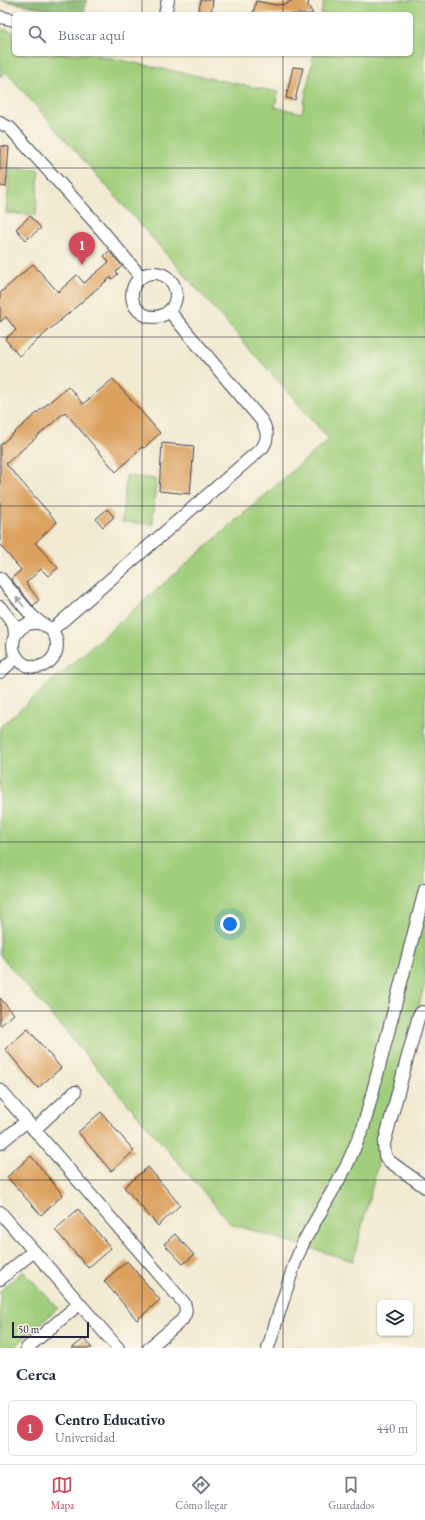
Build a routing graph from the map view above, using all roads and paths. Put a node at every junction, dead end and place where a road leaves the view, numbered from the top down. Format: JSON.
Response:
{"nodes":[{"id":1,"x":168,"y":0,"type":"edge"},
{"id":2,"x":166,"y":12,"type":"edge"},
{"id":3,"x":0,"y":17,"type":"edge"},
{"id":4,"x":12,"y":20,"type":"edge"},
{"id":5,"x":0,"y":123,"type":"edge"},
{"id":6,"x":141,"y":277,"type":"junction"},
{"id":7,"x":169,"y":311,"type":"junction"},
{"id":8,"x":0,"y":578,"type":"edge"},
{"id":9,"x":0,"y":607,"type":"edge"},
{"id":10,"x":47,"y":627,"type":"junction"},
{"id":11,"x":15,"y":636,"type":"junction"},
{"id":12,"x":17,"y":657,"type":"junction"},
{"id":13,"x":0,"y":672,"type":"edge"},
{"id":14,"x":425,"y":890,"type":"edge"},
{"id":15,"x":425,"y":1013,"type":"edge"},
{"id":16,"x":0,"y":1090,"type":"edge"},
{"id":17,"x":75,"y":1092,"type":"dead end"},
{"id":18,"x":30,"y":1125,"type":"junction"},
{"id":19,"x":0,"y":1143,"type":"edge"},
{"id":20,"x":425,"y":1187,"type":"edge"},
{"id":21,"x":0,"y":1212,"type":"edge"},
{"id":22,"x":34,"y":1251,"type":"junction"},
{"id":23,"x":0,"y":1279,"type":"edge"},
{"id":24,"x":79,"y":1304,"type":"junction"},
{"id":25,"x":27,"y":1348,"type":"edge"},
{"id":26,"x":118,"y":1348,"type":"edge"},
{"id":27,"x":149,"y":1348,"type":"edge"},
{"id":28,"x":268,"y":1348,"type":"edge"}],
"edges":[{"from":1,"to":2,"type":"street"},
{"from":3,"to":4,"type":"street"},
{"from":5,"to":6,"type":"street"},
{"from":6,"to":7,"type":"street"},
{"from":6,"to":7,"type":"street"},
{"from":7,"to":10,"type":"street"},
{"from":10,"to":8,"type":"street","one_way":true},
{"from":9,"to":11,"type":"street"},
{"from":10,"to":11,"type":"street"},
{"from":10,"to":12,"type":"street"},
{"from":11,"to":12,"type":"street"},
{"from":12,"to":13,"type":"street"},
{"from":14,"to":28,"type":"street"},
{"from":15,"to":20,"type":"street"},
{"from":16,"to":18,"type":"street"},
{"from":17,"to":18,"type":"street"},
{"from":18,"to":19,"type":"street"},
{"from":18,"to":27,"type":"street"},
{"from":21,"to":22,"type":"street"},
{"from":22,"to":23,"type":"street"},
{"from":22,"to":24,"type":"street"},
{"from":24,"to":25,"type":"street"},
{"from":24,"to":26,"type":"street"}]}
